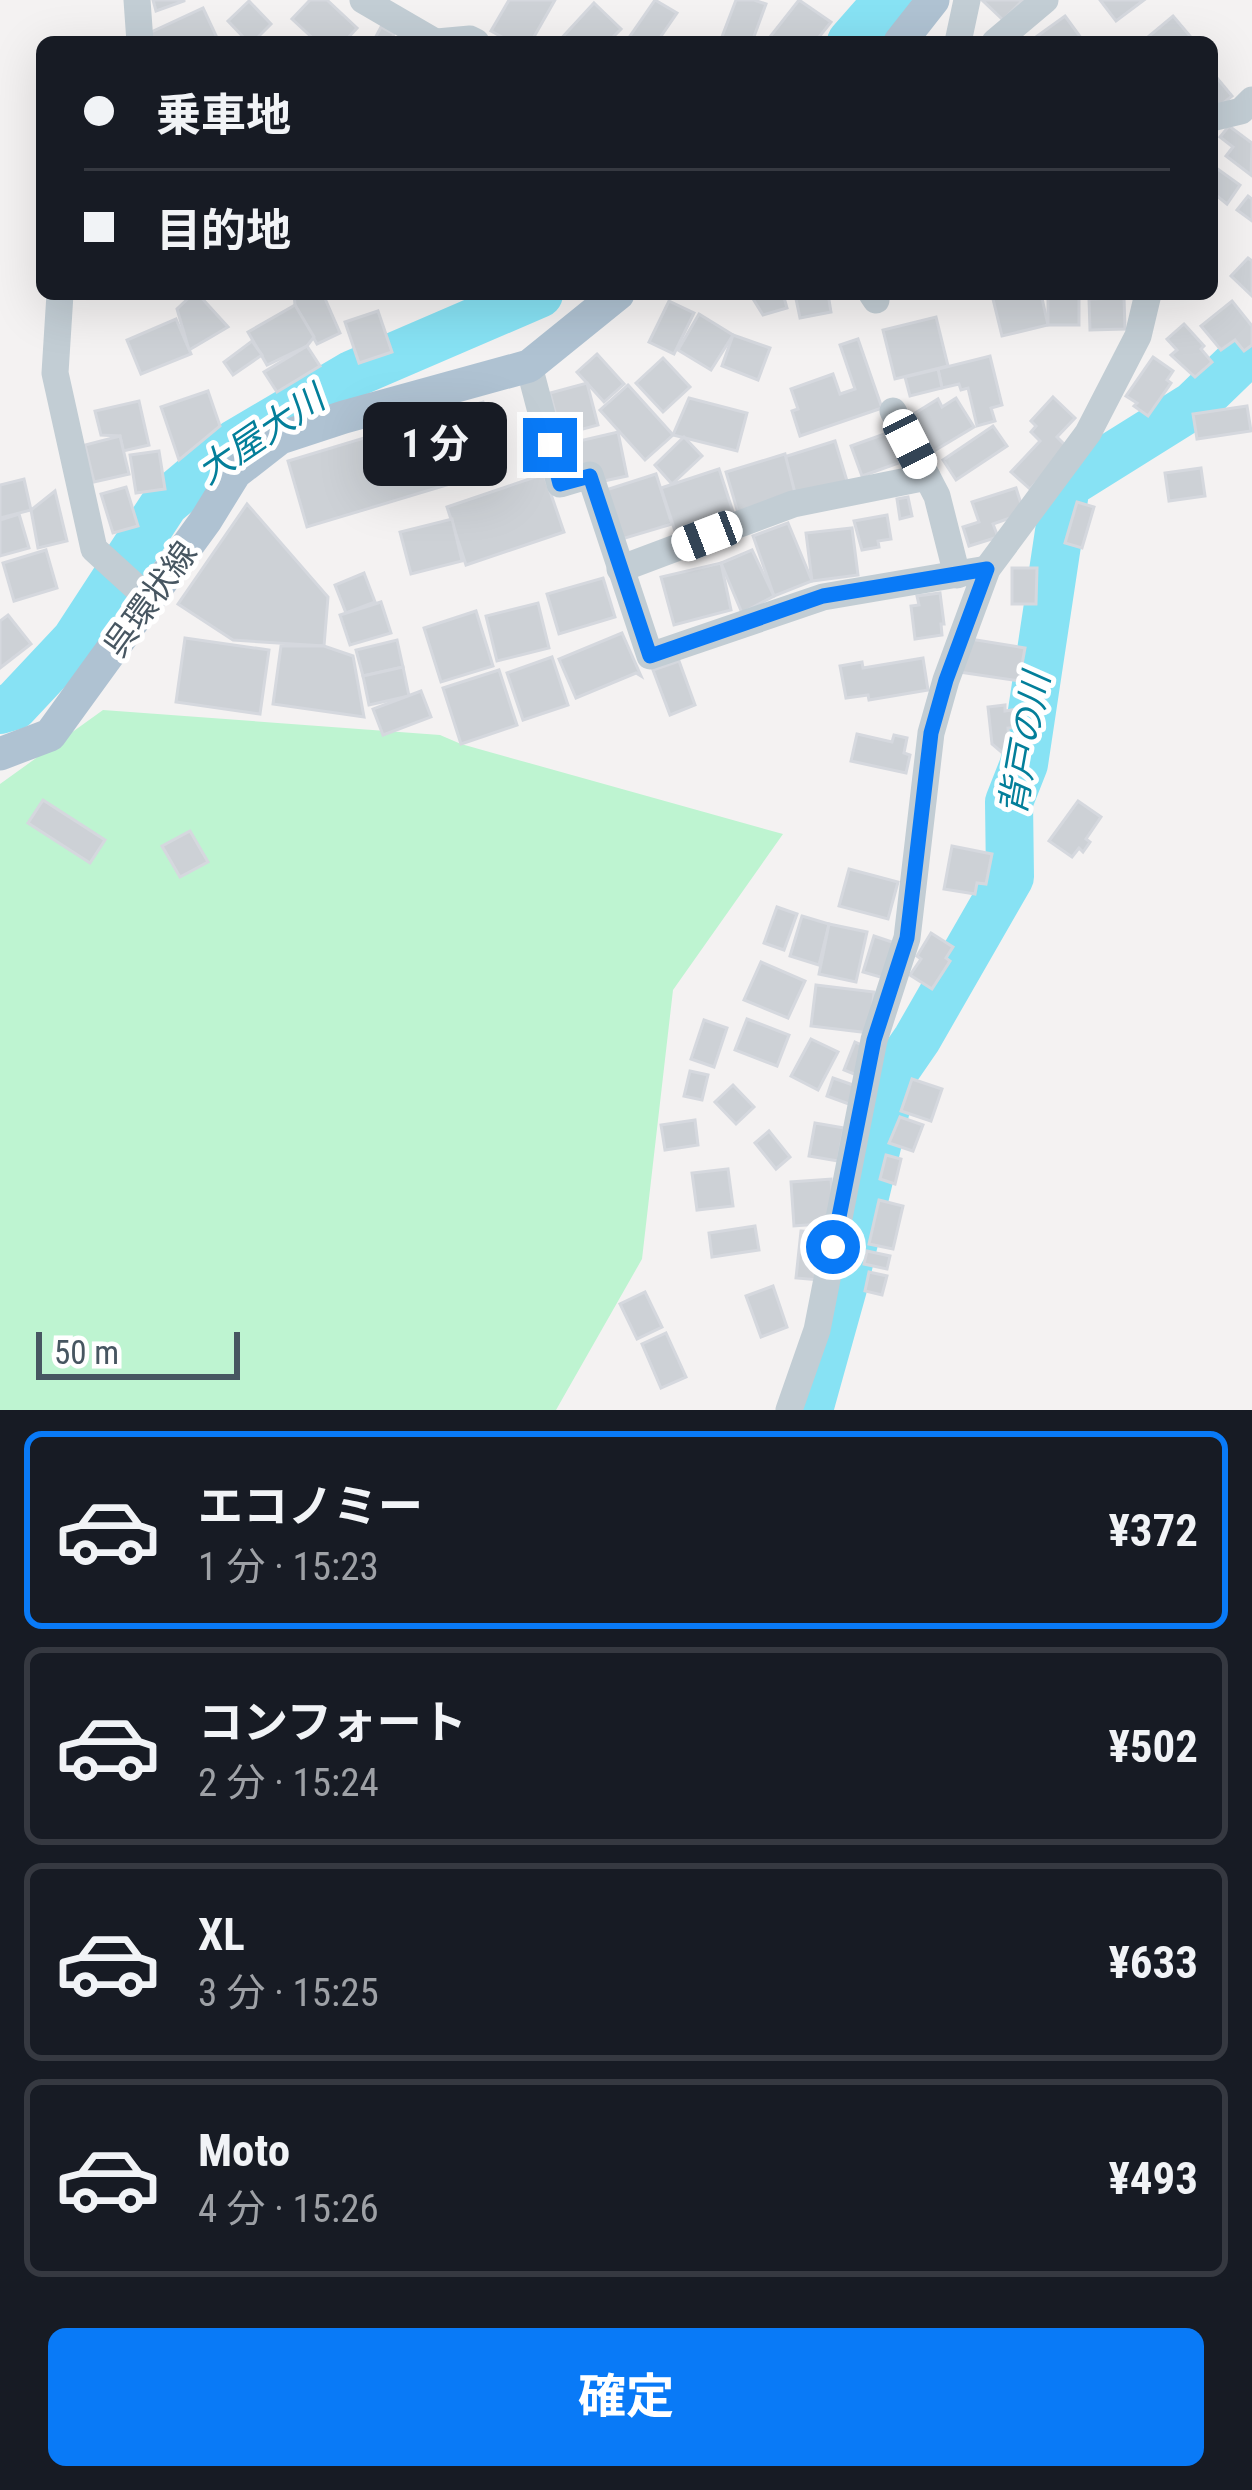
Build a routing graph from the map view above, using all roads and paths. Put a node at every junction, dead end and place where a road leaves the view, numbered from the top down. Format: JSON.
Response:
{"nodes":[{"id":1,"x":137,"y":0,"type":"edge"},
{"id":2,"x":363,"y":0,"type":"edge"},
{"id":3,"x":933,"y":0,"type":"edge"},
{"id":4,"x":967,"y":0,"type":"edge"},
{"id":5,"x":1045,"y":0,"type":"edge"},
{"id":6,"x":140,"y":36,"type":"edge"},
{"id":7,"x":426,"y":36,"type":"edge"},
{"id":8,"x":905,"y":36,"type":"edge"},
{"id":9,"x":959,"y":36,"type":"edge"},
{"id":10,"x":1002,"y":36,"type":"edge"},
{"id":11,"x":1252,"y":100,"type":"edge"},
{"id":12,"x":1218,"y":117,"type":"edge"},
{"id":13,"x":60,"y":300,"type":"edge"},
{"id":14,"x":611,"y":300,"type":"edge"},
{"id":15,"x":1147,"y":300,"type":"edge"},
{"id":16,"x":529,"y":366,"type":"junction"},
{"id":17,"x":893,"y":411,"type":"dead end"},
{"id":18,"x":927,"y":477,"type":"junction"},
{"id":19,"x":620,"y":569,"type":"junction"},
{"id":20,"x":987,"y":569,"type":"junction"},
{"id":21,"x":956,"y":574,"type":"junction"},
{"id":22,"x":150,"y":600,"type":"junction"},
{"id":23,"x":0,"y":754,"type":"edge"},
{"id":24,"x":789,"y":1410,"type":"edge"}],
"edges":[{"from":1,"to":6,"type":"street"},
{"from":2,"to":7,"type":"street"},
{"from":3,"to":8,"type":"main road"},
{"from":4,"to":9,"type":"street"},
{"from":5,"to":10,"type":"street"},
{"from":11,"to":12,"type":"street"},
{"from":13,"to":22,"type":"street"},
{"from":14,"to":16,"type":"main road","name":"呉環状線"},
{"from":15,"to":20,"type":"street"},
{"from":16,"to":19,"type":"street"},
{"from":16,"to":22,"type":"main road","name":"呉環状線"},
{"from":17,"to":18,"type":"street"},
{"from":18,"to":19,"type":"street"},
{"from":18,"to":21,"type":"street"},
{"from":19,"to":21,"type":"street"},
{"from":20,"to":21,"type":"street"},
{"from":20,"to":24,"type":"street"},
{"from":22,"to":23,"type":"main road","name":"呉環状線"}]}
